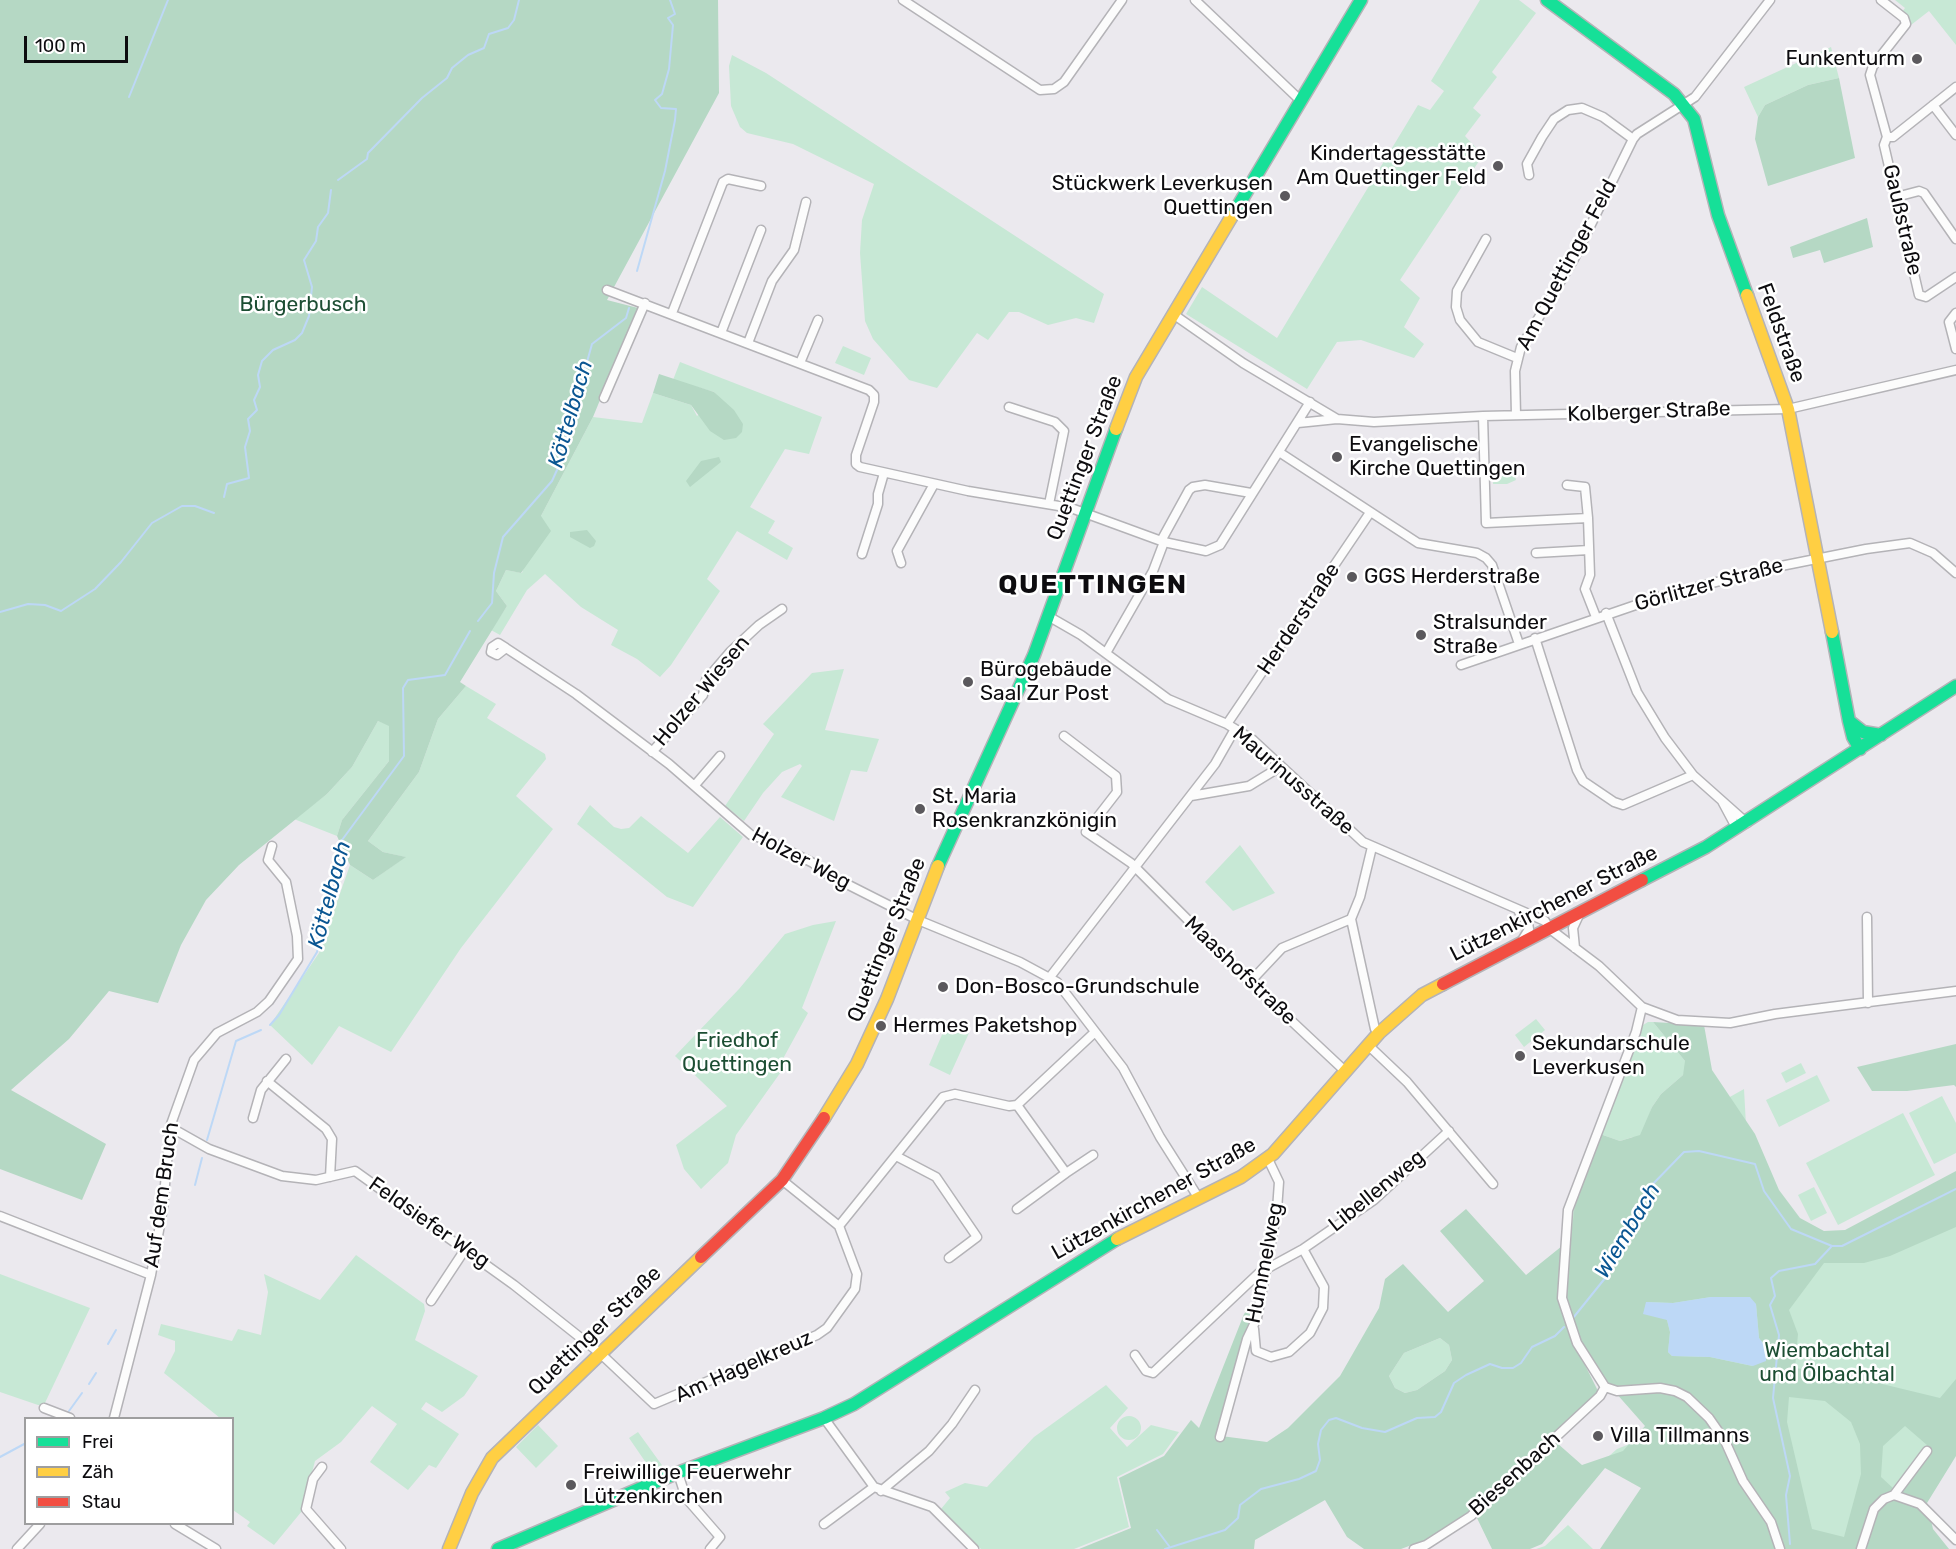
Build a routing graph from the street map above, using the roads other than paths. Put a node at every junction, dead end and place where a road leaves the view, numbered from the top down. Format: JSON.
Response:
{"nodes":[{"id":1,"x":903,"y":0,"type":"edge"},
{"id":2,"x":1122,"y":0,"type":"edge"},
{"id":3,"x":1195,"y":0,"type":"edge"},
{"id":4,"x":1361,"y":0,"type":"edge"},
{"id":5,"x":1547,"y":0,"type":"edge"},
{"id":6,"x":1770,"y":0,"type":"edge"},
{"id":7,"x":1881,"y":0,"type":"edge"},
{"id":8,"x":1956,"y":87,"type":"edge"},
{"id":9,"x":1301,"y":101,"type":"junction"},
{"id":10,"x":1686,"y":105,"type":"junction"},
{"id":11,"x":1933,"y":105,"type":"junction"},
{"id":12,"x":1956,"y":135,"type":"edge"},
{"id":13,"x":1887,"y":137,"type":"junction"},
{"id":14,"x":1633,"y":139,"type":"junction"},
{"id":15,"x":1529,"y":175,"type":"dead end"},
{"id":16,"x":761,"y":186,"type":"dead end"},
{"id":17,"x":1896,"y":197,"type":"junction"},
{"id":18,"x":806,"y":202,"type":"dead end"},
{"id":19,"x":761,"y":230,"type":"dead end"},
{"id":20,"x":1486,"y":239,"type":"dead end"},
{"id":21,"x":1956,"y":239,"type":"edge"},
{"id":22,"x":1956,"y":277,"type":"edge"},
{"id":23,"x":607,"y":290,"type":"dead end"},
{"id":24,"x":645,"y":303,"type":"junction"},
{"id":25,"x":672,"y":313,"type":"junction"},
{"id":26,"x":1956,"y":313,"type":"edge"},
{"id":27,"x":1173,"y":314,"type":"junction"},
{"id":28,"x":818,"y":320,"type":"dead end"},
{"id":29,"x":721,"y":333,"type":"junction"},
{"id":30,"x":748,"y":343,"type":"junction"},
{"id":31,"x":1956,"y":350,"type":"edge"},
{"id":32,"x":1517,"y":358,"type":"junction"},
{"id":33,"x":800,"y":363,"type":"junction"},
{"id":34,"x":1956,"y":370,"type":"edge"},
{"id":35,"x":604,"y":399,"type":"dead end"},
{"id":36,"x":1310,"y":402,"type":"junction"},
{"id":37,"x":1009,"y":407,"type":"dead end"},
{"id":38,"x":1788,"y":408,"type":"junction"},
{"id":39,"x":1516,"y":415,"type":"junction"},
{"id":40,"x":1483,"y":416,"type":"junction"},
{"id":41,"x":1337,"y":419,"type":"junction"},
{"id":42,"x":1298,"y":423,"type":"junction"},
{"id":43,"x":1279,"y":452,"type":"junction"},
{"id":44,"x":884,"y":473,"type":"junction"},
{"id":45,"x":934,"y":484,"type":"junction"},
{"id":46,"x":1567,"y":485,"type":"dead end"},
{"id":47,"x":1251,"y":494,"type":"junction"},
{"id":48,"x":1048,"y":504,"type":"junction"},
{"id":49,"x":1084,"y":512,"type":"junction"},
{"id":50,"x":1369,"y":513,"type":"junction"},
{"id":51,"x":1588,"y":518,"type":"junction"},
{"id":52,"x":1163,"y":542,"type":"junction"},
{"id":53,"x":1589,"y":550,"type":"junction"},
{"id":54,"x":1536,"y":553,"type":"dead end"},
{"id":55,"x":862,"y":554,"type":"dead end"},
{"id":56,"x":1817,"y":558,"type":"junction"},
{"id":57,"x":901,"y":563,"type":"dead end"},
{"id":58,"x":1956,"y":573,"type":"edge"},
{"id":59,"x":782,"y":609,"type":"dead end"},
{"id":60,"x":1606,"y":614,"type":"junction"},
{"id":61,"x":1048,"y":616,"type":"junction"},
{"id":62,"x":1596,"y":617,"type":"junction"},
{"id":63,"x":1535,"y":638,"type":"junction"},
{"id":64,"x":1519,"y":644,"type":"junction"},
{"id":65,"x":506,"y":648,"type":"dead end"},
{"id":66,"x":1106,"y":653,"type":"junction"},
{"id":67,"x":1461,"y":665,"type":"dead end"},
{"id":68,"x":1956,"y":686,"type":"edge"},
{"id":69,"x":1849,"y":721,"type":"junction"},
{"id":70,"x":1231,"y":726,"type":"junction"},
{"id":71,"x":1881,"y":735,"type":"junction"},
{"id":72,"x":1064,"y":736,"type":"dead end"},
{"id":73,"x":1860,"y":749,"type":"junction"},
{"id":74,"x":652,"y":752,"type":"junction"},
{"id":75,"x":720,"y":756,"type":"dead end"},
{"id":76,"x":1281,"y":767,"type":"junction"},
{"id":77,"x":1693,"y":775,"type":"junction"},
{"id":78,"x":695,"y":785,"type":"junction"},
{"id":79,"x":1191,"y":796,"type":"junction"},
{"id":80,"x":1742,"y":826,"type":"junction"},
{"id":81,"x":272,"y":846,"type":"dead end"},
{"id":82,"x":1372,"y":847,"type":"junction"},
{"id":83,"x":1135,"y":868,"type":"junction"},
{"id":84,"x":1517,"y":910,"type":"junction"},
{"id":85,"x":1579,"y":915,"type":"junction"},
{"id":86,"x":1867,"y":917,"type":"dead end"},
{"id":87,"x":1351,"y":919,"type":"junction"},
{"id":88,"x":918,"y":920,"type":"junction"},
{"id":89,"x":1550,"y":929,"type":"junction"},
{"id":90,"x":1520,"y":944,"type":"junction"},
{"id":91,"x":1575,"y":948,"type":"junction"},
{"id":92,"x":1050,"y":976,"type":"junction"},
{"id":93,"x":1250,"y":982,"type":"junction"},
{"id":94,"x":1956,"y":991,"type":"edge"},
{"id":95,"x":1869,"y":1003,"type":"junction"},
{"id":96,"x":1642,"y":1007,"type":"junction"},
{"id":97,"x":1095,"y":1032,"type":"junction"},
{"id":98,"x":1379,"y":1033,"type":"junction"},
{"id":99,"x":1369,"y":1046,"type":"junction"},
{"id":100,"x":286,"y":1059,"type":"dead end"},
{"id":101,"x":1346,"y":1072,"type":"junction"},
{"id":102,"x":267,"y":1081,"type":"junction"},
{"id":103,"x":1017,"y":1105,"type":"junction"},
{"id":104,"x":253,"y":1118,"type":"dead end"},
{"id":105,"x":170,"y":1127,"type":"junction"},
{"id":106,"x":1449,"y":1131,"type":"junction"},
{"id":107,"x":1093,"y":1155,"type":"dead end"},
{"id":108,"x":896,"y":1156,"type":"junction"},
{"id":109,"x":1268,"y":1159,"type":"junction"},
{"id":110,"x":1066,"y":1173,"type":"junction"},
{"id":111,"x":330,"y":1177,"type":"junction"},
{"id":112,"x":782,"y":1180,"type":"junction"},
{"id":113,"x":1492,"y":1184,"type":"dead end"},
{"id":114,"x":1198,"y":1197,"type":"junction"},
{"id":115,"x":1017,"y":1209,"type":"dead end"},
{"id":116,"x":0,"y":1216,"type":"edge"},
{"id":117,"x":838,"y":1226,"type":"junction"},
{"id":118,"x":466,"y":1248,"type":"junction"},
{"id":119,"x":1304,"y":1249,"type":"junction"},
{"id":120,"x":948,"y":1258,"type":"dead end"},
{"id":121,"x":1266,"y":1269,"type":"junction"},
{"id":122,"x":151,"y":1275,"type":"junction"},
{"id":123,"x":431,"y":1301,"type":"dead end"},
{"id":124,"x":1254,"y":1328,"type":"junction"},
{"id":125,"x":601,"y":1354,"type":"junction"},
{"id":126,"x":1135,"y":1355,"type":"dead end"},
{"id":127,"x":1605,"y":1387,"type":"junction"},
{"id":128,"x":975,"y":1390,"type":"dead end"},
{"id":129,"x":44,"y":1408,"type":"dead end"},
{"id":130,"x":65,"y":1417,"type":"edge"},
{"id":131,"x":115,"y":1417,"type":"edge"},
{"id":132,"x":824,"y":1418,"type":"junction"},
{"id":133,"x":1220,"y":1437,"type":"dead end"},
{"id":134,"x":1927,"y":1451,"type":"dead end"},
{"id":135,"x":322,"y":1467,"type":"dead end"},
{"id":136,"x":678,"y":1473,"type":"junction"},
{"id":137,"x":877,"y":1489,"type":"junction"},
{"id":138,"x":1894,"y":1495,"type":"junction"},
{"id":139,"x":824,"y":1524,"type":"dead end"},
{"id":140,"x":39,"y":1525,"type":"edge"},
{"id":141,"x":177,"y":1525,"type":"edge"},
{"id":142,"x":1956,"y":1540,"type":"edge"},
{"id":143,"x":452,"y":1546,"type":"edge"},
{"id":144,"x":17,"y":1549,"type":"edge"},
{"id":145,"x":216,"y":1549,"type":"edge"},
{"id":146,"x":341,"y":1549,"type":"edge"},
{"id":147,"x":498,"y":1549,"type":"edge"},
{"id":148,"x":710,"y":1549,"type":"edge"},
{"id":149,"x":974,"y":1549,"type":"edge"},
{"id":150,"x":1414,"y":1549,"type":"edge"},
{"id":151,"x":1780,"y":1549,"type":"edge"},
{"id":152,"x":1861,"y":1549,"type":"edge"}],
"edges":[{"from":1,"to":2,"type":"street"},
{"from":3,"to":9,"type":"street"},
{"from":4,"to":9,"type":"main road","name":"Quettinger Straße"},
{"from":5,"to":10,"type":"main road","name":"Feldstraße"},
{"from":6,"to":10,"type":"street","name":"Am Quettinger Feld"},
{"from":7,"to":13,"type":"street","name":"Gaußstraße"},
{"from":8,"to":11,"type":"street"},
{"from":9,"to":27,"type":"main road","name":"Quettinger Straße"},
{"from":10,"to":14,"type":"street","name":"Am Quettinger Feld"},
{"from":10,"to":38,"type":"main road","name":"Feldstraße"},
{"from":11,"to":12,"type":"street"},
{"from":11,"to":13,"type":"street"},
{"from":13,"to":17,"type":"street","name":"Gaußstraße"},
{"from":14,"to":15,"type":"street"},
{"from":14,"to":32,"type":"street","name":"Am Quettinger Feld"},
{"from":16,"to":25,"type":"street"},
{"from":17,"to":21,"type":"street"},
{"from":17,"to":22,"type":"street","name":"Gaußstraße"},
{"from":18,"to":30,"type":"street"},
{"from":19,"to":29,"type":"street"},
{"from":20,"to":32,"type":"street","name":"Am Quettinger Feld"},
{"from":23,"to":24,"type":"street"},
{"from":24,"to":25,"type":"street"},
{"from":24,"to":35,"type":"street"},
{"from":25,"to":29,"type":"street"},
{"from":26,"to":31,"type":"street"},
{"from":27,"to":36,"type":"street","name":"Kolberger Straße"},
{"from":27,"to":49,"type":"main road","name":"Quettinger Straße"},
{"from":28,"to":33,"type":"street"},
{"from":29,"to":30,"type":"street"},
{"from":30,"to":33,"type":"street"},
{"from":32,"to":39,"type":"street","name":"Am Quettinger Feld"},
{"from":33,"to":44,"type":"street"},
{"from":34,"to":38,"type":"street","name":"Kolberger Straße"},
{"from":36,"to":41,"type":"street","name":"Kolberger Straße"},
{"from":36,"to":42,"type":"street"},
{"from":37,"to":48,"type":"street"},
{"from":38,"to":39,"type":"street","name":"Kolberger Straße"},
{"from":38,"to":56,"type":"main road","name":"Feldstraße"},
{"from":39,"to":40,"type":"street","name":"Kolberger Straße"},
{"from":40,"to":41,"type":"street","name":"Kolberger Straße"},
{"from":40,"to":51,"type":"street"},
{"from":41,"to":42,"type":"street","name":"Kolberger Straße"},
{"from":42,"to":43,"type":"street"},
{"from":43,"to":47,"type":"street"},
{"from":43,"to":50,"type":"street"},
{"from":44,"to":45,"type":"street"},
{"from":44,"to":55,"type":"street"},
{"from":45,"to":48,"type":"street"},
{"from":45,"to":57,"type":"street"},
{"from":46,"to":51,"type":"street"},
{"from":47,"to":52,"type":"street"},
{"from":47,"to":52,"type":"street"},
{"from":48,"to":49,"type":"street"},
{"from":49,"to":52,"type":"street"},
{"from":49,"to":61,"type":"main road","name":"Quettinger Straße"},
{"from":50,"to":64,"type":"street"},
{"from":50,"to":70,"type":"street","name":"Herderstraße"},
{"from":51,"to":53,"type":"street"},
{"from":52,"to":66,"type":"street"},
{"from":53,"to":54,"type":"street"},
{"from":53,"to":62,"type":"street"},
{"from":56,"to":58,"type":"street","name":"Görlitzer Straße"},
{"from":56,"to":60,"type":"street","name":"Görlitzer Straße"},
{"from":56,"to":69,"type":"main road","name":"Feldstraße"},
{"from":59,"to":74,"type":"street","name":"Holzer Wiesen"},
{"from":60,"to":62,"type":"street","name":"Görlitzer Straße"},
{"from":60,"to":77,"type":"street"},
{"from":61,"to":66,"type":"street","name":"Maurinusstraße"},
{"from":61,"to":88,"type":"main road","name":"Quettinger Straße"},
{"from":62,"to":63,"type":"street","name":"Görlitzer Straße"},
{"from":63,"to":64,"type":"street","name":"Görlitzer Straße"},
{"from":63,"to":77,"type":"street"},
{"from":64,"to":67,"type":"street","name":"Görlitzer Straße"},
{"from":65,"to":74,"type":"street","name":"Holzer Weg"},
{"from":66,"to":70,"type":"street","name":"Maurinusstraße"},
{"from":68,"to":71,"type":"main road","name":"Lützenkirchener Straße"},
{"from":69,"to":71,"type":"main road"},
{"from":69,"to":73,"type":"main road","name":"Feldstraße"},
{"from":70,"to":76,"type":"street","name":"Maurinusstraße"},
{"from":70,"to":79,"type":"street","name":"Herderstraße"},
{"from":71,"to":73,"type":"main road","name":"Lützenkirchener Straße"},
{"from":72,"to":83,"type":"street","name":"Maashofstraße"},
{"from":73,"to":80,"type":"main road","name":"Lützenkirchener Straße"},
{"from":74,"to":78,"type":"street","name":"Holzer Weg"},
{"from":75,"to":78,"type":"street"},
{"from":76,"to":79,"type":"street"},
{"from":76,"to":82,"type":"street","name":"Maurinusstraße"},
{"from":77,"to":80,"type":"street"},
{"from":78,"to":88,"type":"street","name":"Holzer Weg"},
{"from":79,"to":83,"type":"street","name":"Herderstraße"},
{"from":80,"to":85,"type":"main road","name":"Lützenkirchener Straße"},
{"from":81,"to":105,"type":"street","name":"Auf dem Bruch"},
{"from":82,"to":84,"type":"street","name":"Maurinusstraße"},
{"from":82,"to":87,"type":"street"},
{"from":83,"to":92,"type":"street","name":"Herderstraße"},
{"from":83,"to":93,"type":"street","name":"Maashofstraße"},
{"from":84,"to":89,"type":"street","name":"Maurinusstraße"},
{"from":84,"to":90,"type":"street"},
{"from":85,"to":89,"type":"main road","name":"Lützenkirchener Straße"},
{"from":85,"to":91,"type":"street"},
{"from":86,"to":95,"type":"street"},
{"from":87,"to":93,"type":"street"},
{"from":87,"to":98,"type":"street"},
{"from":88,"to":92,"type":"street","name":"Holzer Weg"},
{"from":88,"to":112,"type":"main road","name":"Quettinger Straße"},
{"from":89,"to":90,"type":"main road","name":"Lützenkirchener Straße"},
{"from":89,"to":91,"type":"street","name":"Maurinusstraße"},
{"from":90,"to":98,"type":"main road","name":"Lützenkirchener Straße"},
{"from":91,"to":96,"type":"street","name":"Maurinusstraße"},
{"from":92,"to":97,"type":"street"},
{"from":93,"to":101,"type":"street","name":"Maashofstraße"},
{"from":94,"to":95,"type":"street"},
{"from":95,"to":96,"type":"street"},
{"from":96,"to":127,"type":"street"},
{"from":97,"to":103,"type":"street"},
{"from":97,"to":114,"type":"street"},
{"from":98,"to":99,"type":"main road","name":"Lützenkirchener Straße"},
{"from":99,"to":101,"type":"main road","name":"Lützenkirchener Straße"},
{"from":99,"to":106,"type":"street"},
{"from":100,"to":102,"type":"street"},
{"from":101,"to":109,"type":"main road","name":"Lützenkirchener Straße"},
{"from":102,"to":104,"type":"street"},
{"from":102,"to":111,"type":"street"},
{"from":103,"to":108,"type":"street"},
{"from":103,"to":110,"type":"street"},
{"from":105,"to":111,"type":"street","name":"Feldsiefer Weg"},
{"from":105,"to":122,"type":"street","name":"Auf dem Bruch"},
{"from":106,"to":113,"type":"street"},
{"from":106,"to":119,"type":"street","name":"Libellenweg"},
{"from":107,"to":110,"type":"street"},
{"from":108,"to":117,"type":"street"},
{"from":108,"to":120,"type":"street"},
{"from":109,"to":114,"type":"main road","name":"Lützenkirchener Straße"},
{"from":109,"to":121,"type":"street","name":"Hummelweg"},
{"from":110,"to":115,"type":"street"},
{"from":111,"to":118,"type":"street","name":"Feldsiefer Weg"},
{"from":112,"to":117,"type":"street","name":"Am Hagelkreuz"},
{"from":112,"to":125,"type":"main road","name":"Quettinger Straße"},
{"from":114,"to":132,"type":"main road","name":"Lützenkirchener Straße"},
{"from":116,"to":122,"type":"street"},
{"from":117,"to":125,"type":"street","name":"Am Hagelkreuz"},
{"from":118,"to":123,"type":"street"},
{"from":118,"to":125,"type":"street","name":"Feldsiefer Weg"},
{"from":119,"to":121,"type":"street","name":"Libellenweg"},
{"from":119,"to":124,"type":"street"},
{"from":121,"to":124,"type":"street","name":"Hummelweg"},
{"from":121,"to":126,"type":"street","name":"Libellenweg"},
{"from":122,"to":131,"type":"street","name":"Auf dem Bruch"},
{"from":124,"to":133,"type":"street","name":"Hummelweg"},
{"from":125,"to":143,"type":"main road","name":"Quettinger Straße"},
{"from":127,"to":150,"type":"street","name":"Biesenbach"},
{"from":127,"to":151,"type":"street"},
{"from":128,"to":137,"type":"street"},
{"from":129,"to":130,"type":"street"},
{"from":132,"to":136,"type":"main road","name":"Lützenkirchener Straße"},
{"from":132,"to":137,"type":"street"},
{"from":134,"to":138,"type":"street"},
{"from":135,"to":146,"type":"street"},
{"from":136,"to":147,"type":"main road","name":"Lützenkirchener Straße"},
{"from":136,"to":148,"type":"street"},
{"from":137,"to":139,"type":"street"},
{"from":137,"to":149,"type":"street"},
{"from":138,"to":142,"type":"street"},
{"from":138,"to":152,"type":"street"},
{"from":140,"to":144,"type":"street"},
{"from":141,"to":145,"type":"street"}]}
